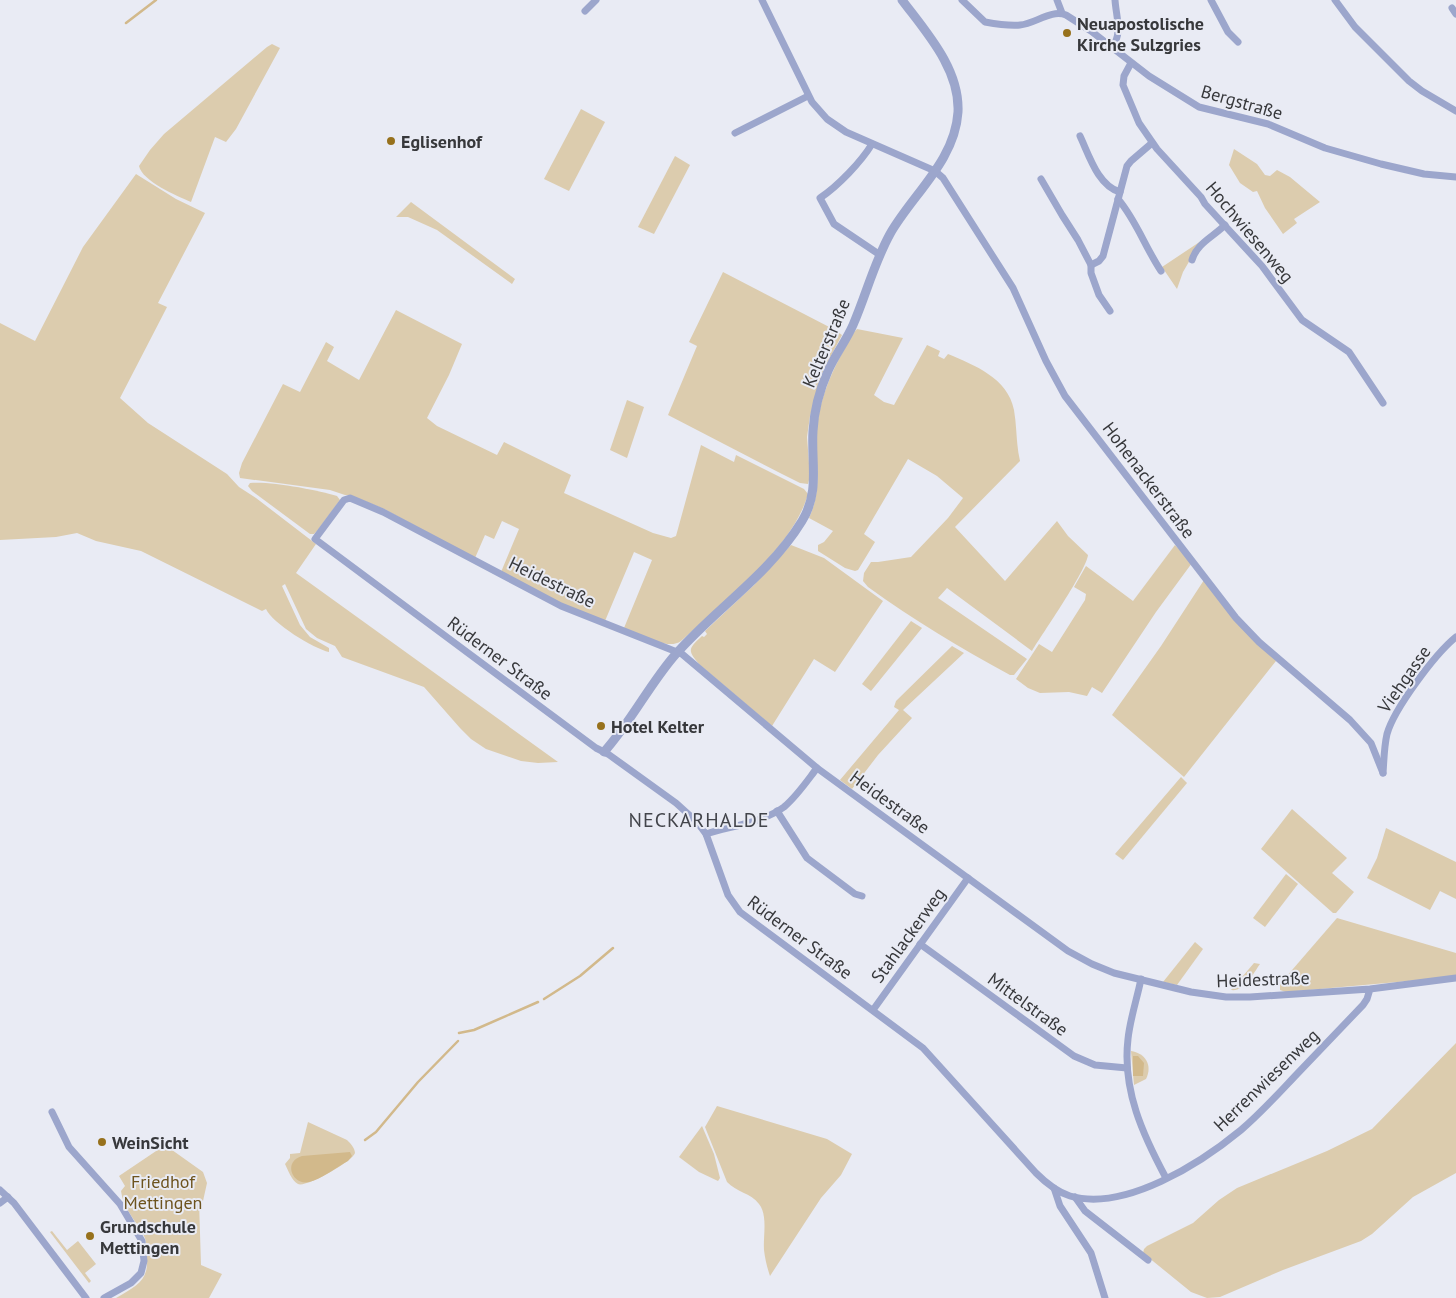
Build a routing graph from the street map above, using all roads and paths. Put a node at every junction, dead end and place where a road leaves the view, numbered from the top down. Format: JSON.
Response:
{"nodes":[{"id":1,"x":596,"y":0,"type":"edge"},
{"id":2,"x":762,"y":0,"type":"edge"},
{"id":3,"x":902,"y":0,"type":"edge"},
{"id":4,"x":962,"y":0,"type":"edge"},
{"id":5,"x":1057,"y":0,"type":"edge"},
{"id":6,"x":1114,"y":0,"type":"edge"},
{"id":7,"x":1212,"y":0,"type":"edge"},
{"id":8,"x":1335,"y":0,"type":"edge"},
{"id":9,"x":585,"y":11,"type":"dead end"},
{"id":10,"x":1062,"y":13,"type":"junction"},
{"id":11,"x":1238,"y":42,"type":"dead end"},
{"id":12,"x":1112,"y":47,"type":"junction"},
{"id":13,"x":1131,"y":64,"type":"junction"},
{"id":14,"x":808,"y":96,"type":"junction"},
{"id":15,"x":1456,"y":111,"type":"edge"},
{"id":16,"x":735,"y":133,"type":"dead end"},
{"id":17,"x":1080,"y":136,"type":"dead end"},
{"id":18,"x":1152,"y":143,"type":"junction"},
{"id":19,"x":872,"y":144,"type":"junction"},
{"id":20,"x":934,"y":171,"type":"junction"},
{"id":21,"x":1456,"y":177,"type":"edge"},
{"id":22,"x":1041,"y":179,"type":"dead end"},
{"id":23,"x":1119,"y":196,"type":"junction"},
{"id":24,"x":1225,"y":225,"type":"junction"},
{"id":25,"x":880,"y":255,"type":"junction"},
{"id":26,"x":1192,"y":260,"type":"dead end"},
{"id":27,"x":1091,"y":265,"type":"junction"},
{"id":28,"x":1160,"y":270,"type":"dead end"},
{"id":29,"x":1110,"y":311,"type":"dead end"},
{"id":30,"x":1383,"y":403,"type":"dead end"},
{"id":31,"x":345,"y":499,"type":"joint"},
{"id":32,"x":1456,"y":637,"type":"edge"},
{"id":33,"x":678,"y":652,"type":"junction"},
{"id":34,"x":1386,"y":736,"type":"junction"},
{"id":35,"x":1370,"y":741,"type":"junction"},
{"id":36,"x":604,"y":752,"type":"junction"},
{"id":37,"x":817,"y":768,"type":"junction"},
{"id":38,"x":1383,"y":773,"type":"joint"},
{"id":39,"x":777,"y":811,"type":"junction"},
{"id":40,"x":706,"y":834,"type":"junction"},
{"id":41,"x":968,"y":878,"type":"junction"},
{"id":42,"x":862,"y":896,"type":"dead end"},
{"id":43,"x":920,"y":944,"type":"junction"},
{"id":44,"x":1456,"y":978,"type":"edge"},
{"id":45,"x":1141,"y":979,"type":"junction"},
{"id":46,"x":1370,"y":988,"type":"junction"},
{"id":47,"x":873,"y":1010,"type":"junction"},
{"id":48,"x":1127,"y":1068,"type":"junction"},
{"id":49,"x":52,"y":1112,"type":"dead end"},
{"id":50,"x":1166,"y":1178,"type":"junction"},
{"id":51,"x":1054,"y":1188,"type":"junction"},
{"id":52,"x":0,"y":1190,"type":"edge"},
{"id":53,"x":8,"y":1197,"type":"junction"},
{"id":54,"x":1076,"y":1197,"type":"junction"},
{"id":55,"x":0,"y":1203,"type":"edge"},
{"id":56,"x":1148,"y":1260,"type":"dead end"},
{"id":57,"x":86,"y":1298,"type":"edge"},
{"id":58,"x":104,"y":1298,"type":"edge"},
{"id":59,"x":1105,"y":1298,"type":"edge"}],
"edges":[{"from":1,"to":9,"type":"street"},
{"from":2,"to":14,"type":"street"},
{"from":3,"to":20,"type":"street","name":"Kelterstraße"},
{"from":4,"to":10,"type":"street"},
{"from":5,"to":10,"type":"street"},
{"from":6,"to":12,"type":"street"},
{"from":7,"to":11,"type":"street"},
{"from":8,"to":15,"type":"street"},
{"from":10,"to":12,"type":"street","name":"Bergstraße"},
{"from":12,"to":13,"type":"street","name":"Bergstraße"},
{"from":13,"to":18,"type":"street","name":"Hochwiesenweg"},
{"from":13,"to":21,"type":"street","name":"Bergstraße"},
{"from":14,"to":16,"type":"street"},
{"from":14,"to":19,"type":"street"},
{"from":17,"to":23,"type":"street"},
{"from":18,"to":23,"type":"street"},
{"from":18,"to":24,"type":"street","name":"Hochwiesenweg"},
{"from":19,"to":20,"type":"street"},
{"from":19,"to":25,"type":"street"},
{"from":20,"to":25,"type":"street","name":"Kelterstraße"},
{"from":20,"to":35,"type":"street","name":"Hohenackerstraße"},
{"from":22,"to":27,"type":"street"},
{"from":23,"to":27,"type":"street"},
{"from":23,"to":28,"type":"street"},
{"from":24,"to":26,"type":"street"},
{"from":24,"to":30,"type":"street","name":"Hochwiesenweg"},
{"from":25,"to":33,"type":"street","name":"Kelterstraße"},
{"from":27,"to":29,"type":"street"},
{"from":31,"to":33,"type":"street","name":"Heidestraße"},
{"from":31,"to":36,"type":"street","name":"Rüderner Straße"},
{"from":32,"to":34,"type":"street","name":"Viehgasse"},
{"from":33,"to":36,"type":"street","name":"Kelterstraße"},
{"from":33,"to":37,"type":"street","name":"Heidestraße"},
{"from":34,"to":35,"type":"street"},
{"from":34,"to":38,"type":"street","name":"Viehgasse"},
{"from":35,"to":38,"type":"street","name":"Hohenackerstraße"},
{"from":36,"to":40,"type":"street","name":"Rüderner Straße"},
{"from":37,"to":39,"type":"street"},
{"from":37,"to":41,"type":"street","name":"Heidestraße"},
{"from":39,"to":40,"type":"street"},
{"from":39,"to":42,"type":"street"},
{"from":40,"to":47,"type":"street","name":"Rüderner Straße"},
{"from":41,"to":43,"type":"street","name":"Stahlackerweg"},
{"from":41,"to":45,"type":"street","name":"Heidestraße"},
{"from":43,"to":47,"type":"street","name":"Stahlackerweg"},
{"from":43,"to":48,"type":"street","name":"Mittelstraße"},
{"from":44,"to":46,"type":"street","name":"Heidestraße"},
{"from":45,"to":46,"type":"street","name":"Heidestraße"},
{"from":45,"to":48,"type":"street"},
{"from":46,"to":50,"type":"street","name":"Herrenwiesenweg"},
{"from":47,"to":51,"type":"street","name":"Rüderner Straße"},
{"from":48,"to":50,"type":"street"},
{"from":49,"to":58,"type":"street"},
{"from":50,"to":54,"type":"street","name":"Herrenwiesenweg"},
{"from":51,"to":54,"type":"street","name":"Herrenwiesenweg"},
{"from":51,"to":59,"type":"street","name":"Rüderner Straße"},
{"from":52,"to":53,"type":"street"},
{"from":53,"to":55,"type":"street"},
{"from":53,"to":57,"type":"street"},
{"from":54,"to":56,"type":"street"}]}
